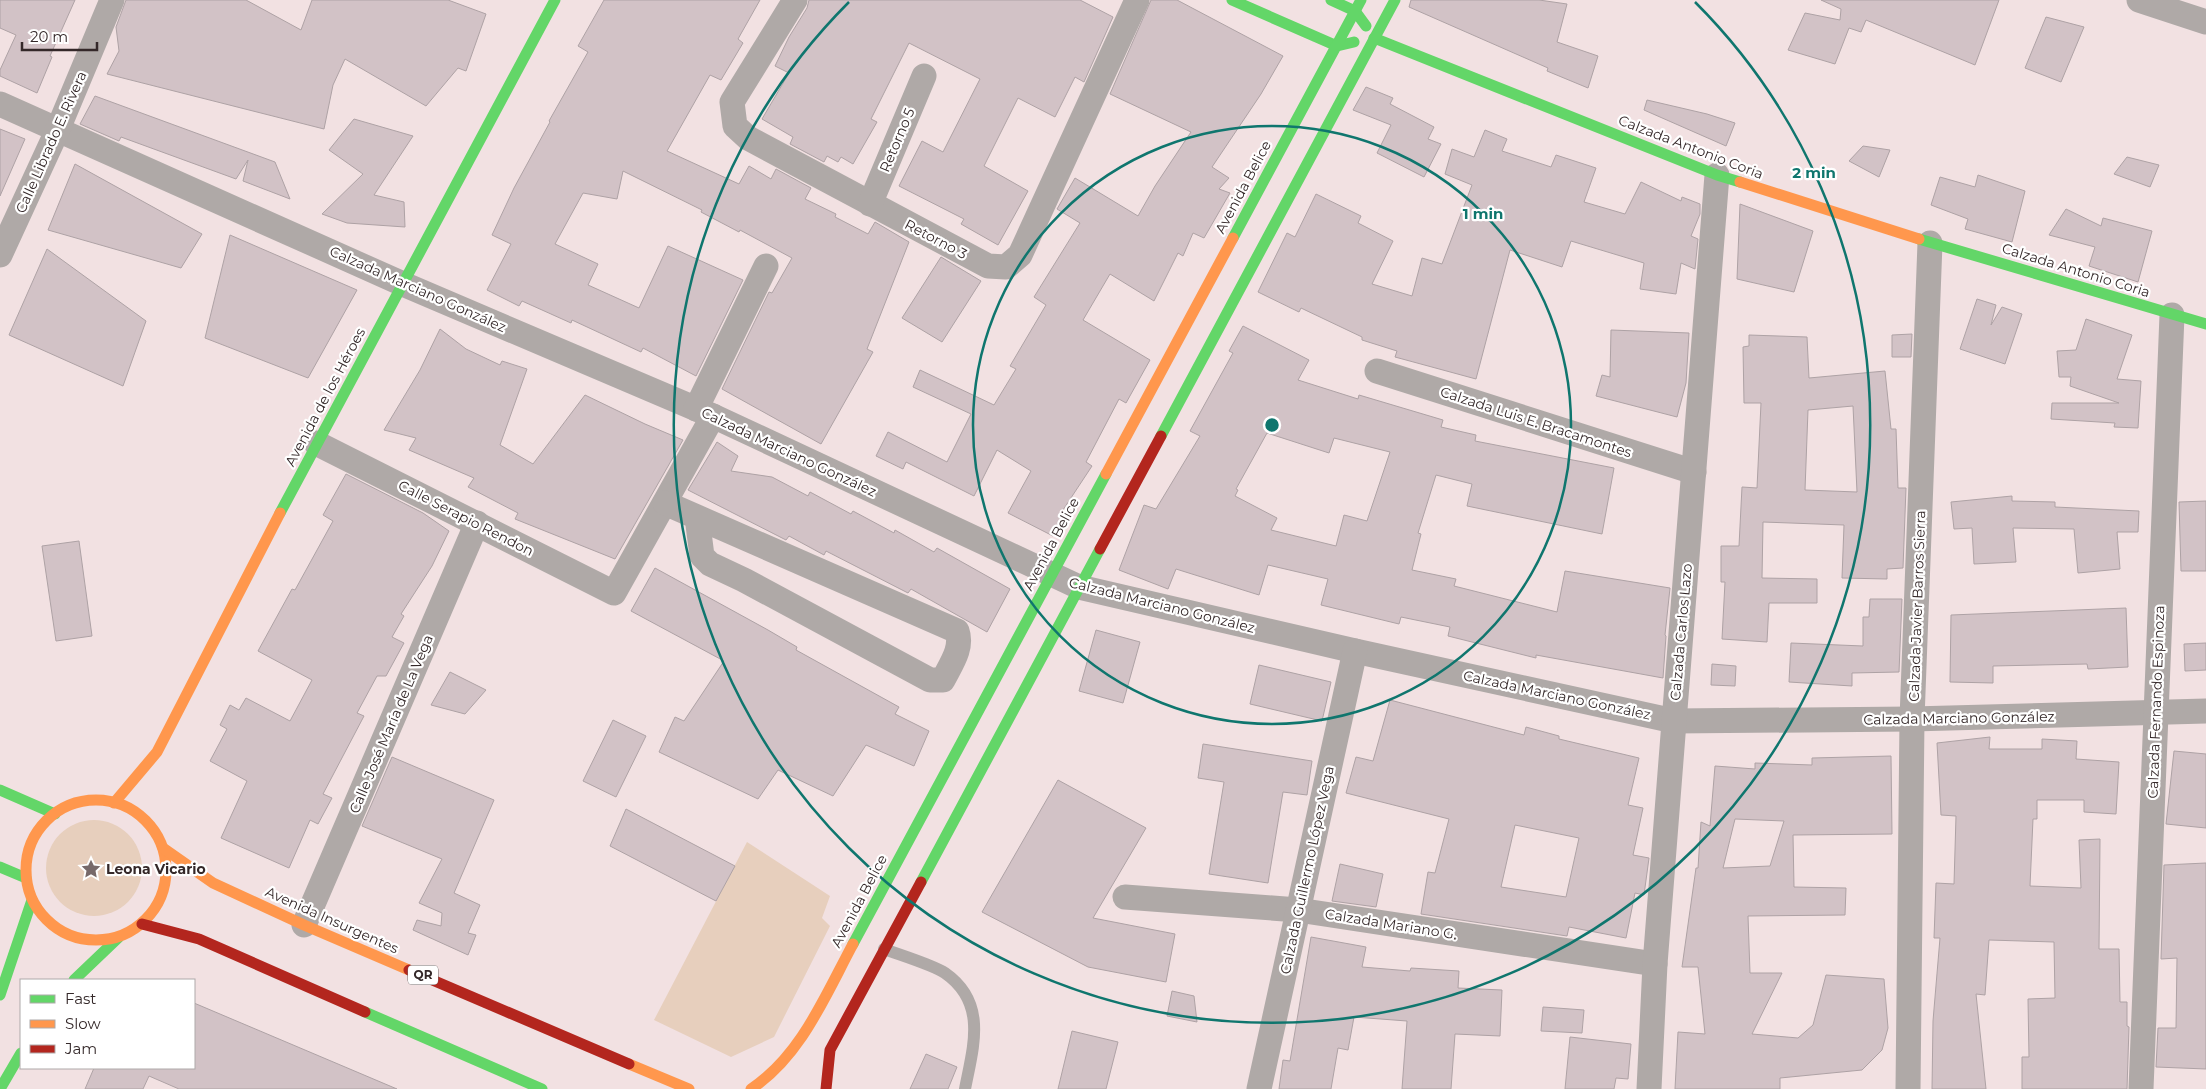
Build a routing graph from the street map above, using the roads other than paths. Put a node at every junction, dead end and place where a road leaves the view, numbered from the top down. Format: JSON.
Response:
{"nodes":[{"id":1,"x":112,"y":0,"type":"edge"},
{"id":2,"x":555,"y":0,"type":"edge"},
{"id":3,"x":795,"y":0,"type":"edge"},
{"id":4,"x":1137,"y":0,"type":"edge"},
{"id":5,"x":1232,"y":0,"type":"edge"},
{"id":6,"x":1331,"y":0,"type":"edge"},
{"id":7,"x":1362,"y":0,"type":"edge"},
{"id":8,"x":1395,"y":0,"type":"edge"},
{"id":9,"x":2138,"y":0,"type":"edge"},
{"id":10,"x":1356,"y":11,"type":"junction"},
{"id":11,"x":2206,"y":22,"type":"edge"},
{"id":12,"x":1374,"y":38,"type":"junction"},
{"id":13,"x":1337,"y":46,"type":"junction"},
{"id":14,"x":924,"y":76,"type":"dead end"},
{"id":15,"x":0,"y":104,"type":"edge"},
{"id":16,"x":58,"y":130,"type":"junction"},
{"id":17,"x":1717,"y":175,"type":"junction"},
{"id":18,"x":870,"y":204,"type":"junction"},
{"id":19,"x":1930,"y":243,"type":"junction"},
{"id":20,"x":0,"y":255,"type":"edge"},
{"id":21,"x":766,"y":266,"type":"dead end"},
{"id":22,"x":403,"y":284,"type":"junction"},
{"id":23,"x":2172,"y":315,"type":"junction"},
{"id":24,"x":2206,"y":324,"type":"edge"},
{"id":25,"x":1378,"y":372,"type":"dead end"},
{"id":26,"x":705,"y":412,"type":"junction"},
{"id":27,"x":316,"y":443,"type":"junction"},
{"id":28,"x":1694,"y":472,"type":"junction"},
{"id":29,"x":665,"y":503,"type":"junction"},
{"id":30,"x":697,"y":517,"type":"junction"},
{"id":31,"x":477,"y":523,"type":"junction"},
{"id":32,"x":1052,"y":575,"type":"junction"},
{"id":33,"x":1079,"y":587,"type":"junction"},
{"id":34,"x":1355,"y":652,"type":"junction"},
{"id":35,"x":2206,"y":711,"type":"edge"},
{"id":36,"x":2155,"y":714,"type":"junction"},
{"id":37,"x":1912,"y":719,"type":"junction"},
{"id":38,"x":1674,"y":721,"type":"junction"},
{"id":39,"x":0,"y":790,"type":"edge"},
{"id":40,"x":114,"y":803,"type":"junction"},
{"id":41,"x":55,"y":814,"type":"junction"},
{"id":42,"x":163,"y":848,"type":"junction"},
{"id":43,"x":0,"y":867,"type":"edge"},
{"id":44,"x":26,"y":878,"type":"junction"},
{"id":45,"x":1126,"y":897,"type":"dead end"},
{"id":46,"x":32,"y":900,"type":"junction"},
{"id":47,"x":1298,"y":910,"type":"junction"},
{"id":48,"x":142,"y":924,"type":"junction"},
{"id":49,"x":304,"y":925,"type":"junction"},
{"id":50,"x":119,"y":937,"type":"junction"},
{"id":51,"x":884,"y":949,"type":"junction"},
{"id":52,"x":1655,"y":964,"type":"junction"},
{"id":53,"x":75,"y":979,"type":"edge"},
{"id":54,"x":0,"y":995,"type":"edge"},
{"id":55,"x":20,"y":1055,"type":"edge"},
{"id":56,"x":0,"y":1089,"type":"edge"},
{"id":57,"x":542,"y":1089,"type":"edge"},
{"id":58,"x":689,"y":1089,"type":"edge"},
{"id":59,"x":751,"y":1089,"type":"edge"},
{"id":60,"x":826,"y":1089,"type":"edge"},
{"id":61,"x":965,"y":1089,"type":"edge"},
{"id":62,"x":1259,"y":1089,"type":"edge"},
{"id":63,"x":1649,"y":1089,"type":"edge"},
{"id":64,"x":1908,"y":1089,"type":"edge"},
{"id":65,"x":2141,"y":1089,"type":"edge"}],
"edges":[{"from":1,"to":16,"type":"street","name":"Calle Librado E. Rivera"},
{"from":2,"to":22,"type":"main road","name":"Avenida de los Héroes"},
{"from":3,"to":18,"type":"street","name":"Retorno 3"},
{"from":4,"to":18,"type":"street","name":"Retorno 3"},
{"from":5,"to":13,"type":"main road"},
{"from":6,"to":10,"type":"main road"},
{"from":7,"to":10,"type":"main road","name":"Avenida Belice"},
{"from":8,"to":12,"type":"main road"},
{"from":9,"to":11,"type":"street"},
{"from":10,"to":12,"type":"main road"},
{"from":10,"to":13,"type":"main road","name":"Avenida Belice"},
{"from":12,"to":13,"type":"main road"},
{"from":12,"to":17,"type":"main road","name":"Calzada Antonio Coria"},
{"from":12,"to":33,"type":"main road"},
{"from":13,"to":32,"type":"main road","name":"Avenida Belice"},
{"from":14,"to":18,"type":"street","name":"Retorno 5"},
{"from":15,"to":16,"type":"street","name":"Calzada Marciano González"},
{"from":16,"to":20,"type":"street","name":"Calle Librado E. Rivera"},
{"from":16,"to":22,"type":"street","name":"Calzada Marciano González"},
{"from":17,"to":19,"type":"main road","name":"Calzada Antonio Coria"},
{"from":17,"to":28,"type":"street","name":"Calzada Carlos Lazo"},
{"from":19,"to":23,"type":"main road","name":"Calzada Antonio Coria"},
{"from":19,"to":37,"type":"street","name":"Calzada Javier Barros Sierra"},
{"from":21,"to":26,"type":"street"},
{"from":22,"to":26,"type":"street","name":"Calzada Marciano González"},
{"from":22,"to":27,"type":"main road","name":"Avenida de los Héroes"},
{"from":23,"to":24,"type":"main road","name":"Calzada Antonio Coria"},
{"from":23,"to":36,"type":"street","name":"Calzada Fernando Espinoza"},
{"from":25,"to":28,"type":"street","name":"Calzada Luis E. Bracamontes"},
{"from":26,"to":29,"type":"street"},
{"from":26,"to":32,"type":"street","name":"Calzada Marciano González"},
{"from":27,"to":31,"type":"street","name":"Calle Serapio Rendon"},
{"from":27,"to":40,"type":"main road","name":"Avenida de los Héroes"},
{"from":28,"to":38,"type":"street","name":"Calzada Carlos Lazo"},
{"from":29,"to":30,"type":"street"},
{"from":29,"to":31,"type":"street","name":"Calle Serapio Rendon"},
{"from":30,"to":30,"type":"street"},
{"from":31,"to":49,"type":"street","name":"Calle José María de La Vega"},
{"from":32,"to":33,"type":"street","name":"Calzada Marciano González"},
{"from":32,"to":59,"type":"main road","name":"Avenida Belice"},
{"from":33,"to":34,"type":"street","name":"Calzada Marciano González"},
{"from":33,"to":51,"type":"main road"},
{"from":34,"to":38,"type":"street","name":"Calzada Marciano González"},
{"from":34,"to":47,"type":"street","name":"Calzada Guillermo López Vega"},
{"from":35,"to":36,"type":"street","name":"Calzada Marciano González"},
{"from":36,"to":37,"type":"street","name":"Calzada Marciano González"},
{"from":36,"to":65,"type":"street","name":"Calzada Fernando Espinoza"},
{"from":37,"to":38,"type":"street","name":"Calzada Marciano González"},
{"from":37,"to":64,"type":"street","name":"Calzada Javier Barros Sierra"},
{"from":38,"to":52,"type":"street","name":"Calzada Carlos Lazo"},
{"from":39,"to":41,"type":"main road"},
{"from":40,"to":41,"type":"main road"},
{"from":40,"to":42,"type":"main road"},
{"from":41,"to":44,"type":"main road"},
{"from":42,"to":48,"type":"main road"},
{"from":42,"to":49,"type":"main road","name":"Avenida Insurgentes","number":"QR"},
{"from":43,"to":44,"type":"main road"},
{"from":44,"to":46,"type":"main road"},
{"from":45,"to":47,"type":"street","name":"Calzada Mariano G."},
{"from":46,"to":50,"type":"main road"},
{"from":46,"to":54,"type":"main road"},
{"from":47,"to":52,"type":"street","name":"Calzada Mariano G."},
{"from":47,"to":62,"type":"street","name":"Calzada Guillermo López Vega"},
{"from":48,"to":50,"type":"main road"},
{"from":48,"to":57,"type":"main road"},
{"from":49,"to":58,"type":"main road","name":"Avenida Insurgentes","number":"QR"},
{"from":50,"to":53,"type":"main road"},
{"from":51,"to":60,"type":"main road"},
{"from":51,"to":61,"type":"lane"},
{"from":52,"to":63,"type":"street","name":"Calzada Carlos Lazo"},
{"from":55,"to":56,"type":"main road"}]}
